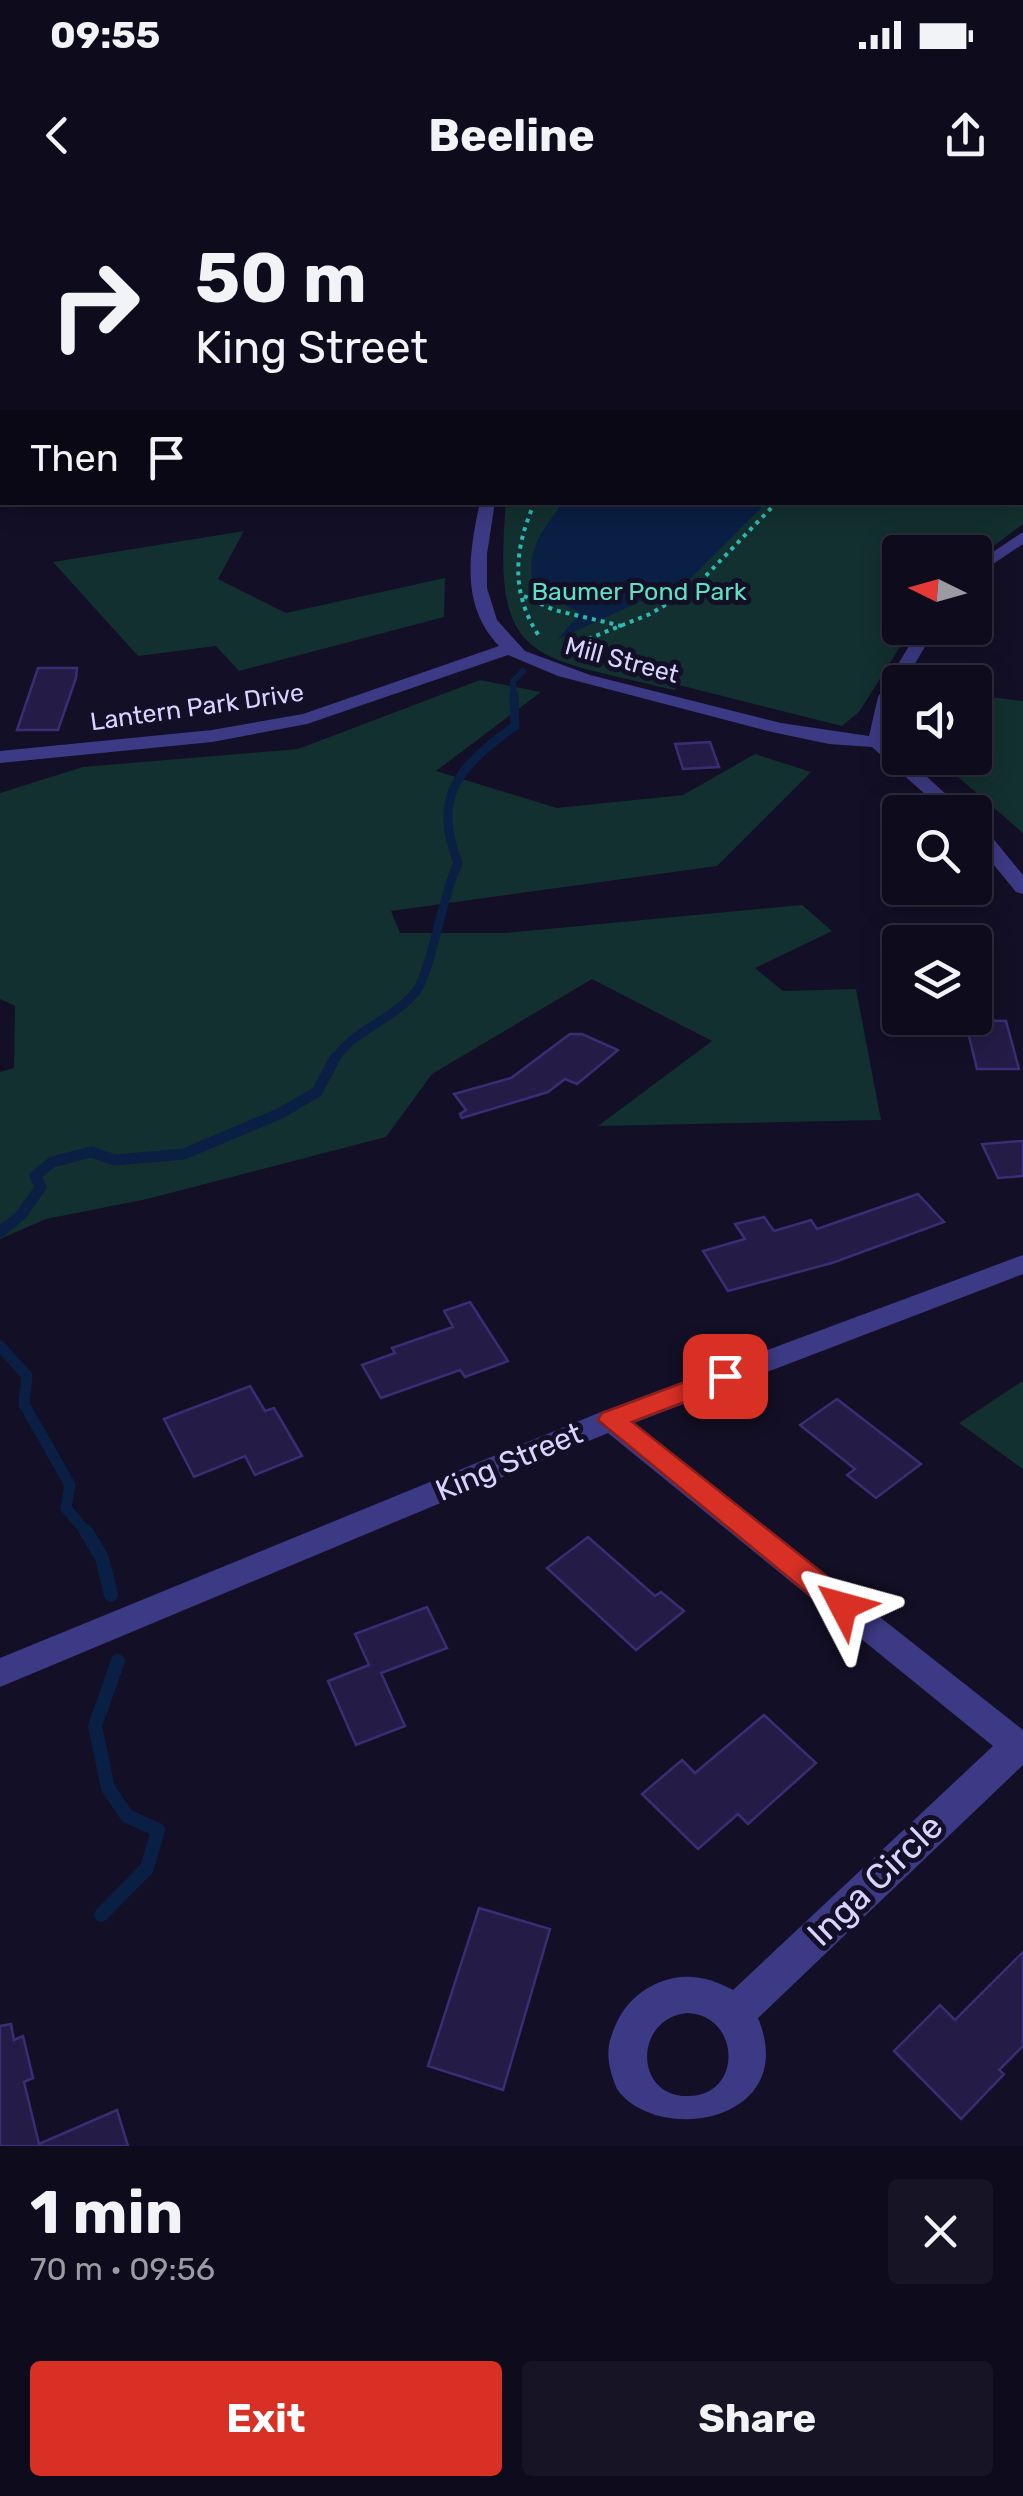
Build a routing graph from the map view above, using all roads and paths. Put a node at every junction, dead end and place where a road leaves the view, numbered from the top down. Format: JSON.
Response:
{"nodes":[{"id":1,"x":488,"y":505,"type":"edge"},
{"id":2,"x":534,"y":505,"type":"edge"},
{"id":3,"x":774,"y":505,"type":"edge"},
{"id":4,"x":1023,"y":537,"type":"edge"},
{"id":5,"x":992,"y":560,"type":"edge"},
{"id":6,"x":523,"y":596,"type":"junction"},
{"id":7,"x":622,"y":626,"type":"junction"},
{"id":8,"x":545,"y":643,"type":"dead end"},
{"id":9,"x":918,"y":645,"type":"edge"},
{"id":10,"x":554,"y":646,"type":"dead end"},
{"id":11,"x":511,"y":648,"type":"junction"},
{"id":12,"x":876,"y":742,"type":"junction"},
{"id":13,"x":0,"y":757,"type":"edge"},
{"id":14,"x":937,"y":795,"type":"edge"},
{"id":15,"x":992,"y":851,"type":"edge"},
{"id":16,"x":1023,"y":888,"type":"edge"},
{"id":17,"x":1023,"y":1264,"type":"edge"},
{"id":18,"x":611,"y":1420,"type":"junction"},
{"id":19,"x":0,"y":1673,"type":"edge"},
{"id":20,"x":1020,"y":1748,"type":"edge"},
{"id":21,"x":733,"y":2016,"type":"dead end"}],
"edges":[{"from":1,"to":11,"type":"street"},
{"from":2,"to":6,"type":"path"},
{"from":3,"to":7,"type":"path"},
{"from":4,"to":5,"type":"street"},
{"from":6,"to":7,"type":"path"},
{"from":6,"to":8,"type":"path"},
{"from":7,"to":10,"type":"path"},
{"from":9,"to":12,"type":"street"},
{"from":11,"to":12,"type":"street","name":"Mill Street"},
{"from":11,"to":13,"type":"street","name":"Lantern Park Drive"},
{"from":12,"to":14,"type":"street"},
{"from":15,"to":16,"type":"street"},
{"from":17,"to":18,"type":"street","name":"King Street"},
{"from":18,"to":19,"type":"street","name":"King Street"},
{"from":18,"to":20,"type":"street"},
{"from":20,"to":21,"type":"street","name":"Inga Circle"}]}
